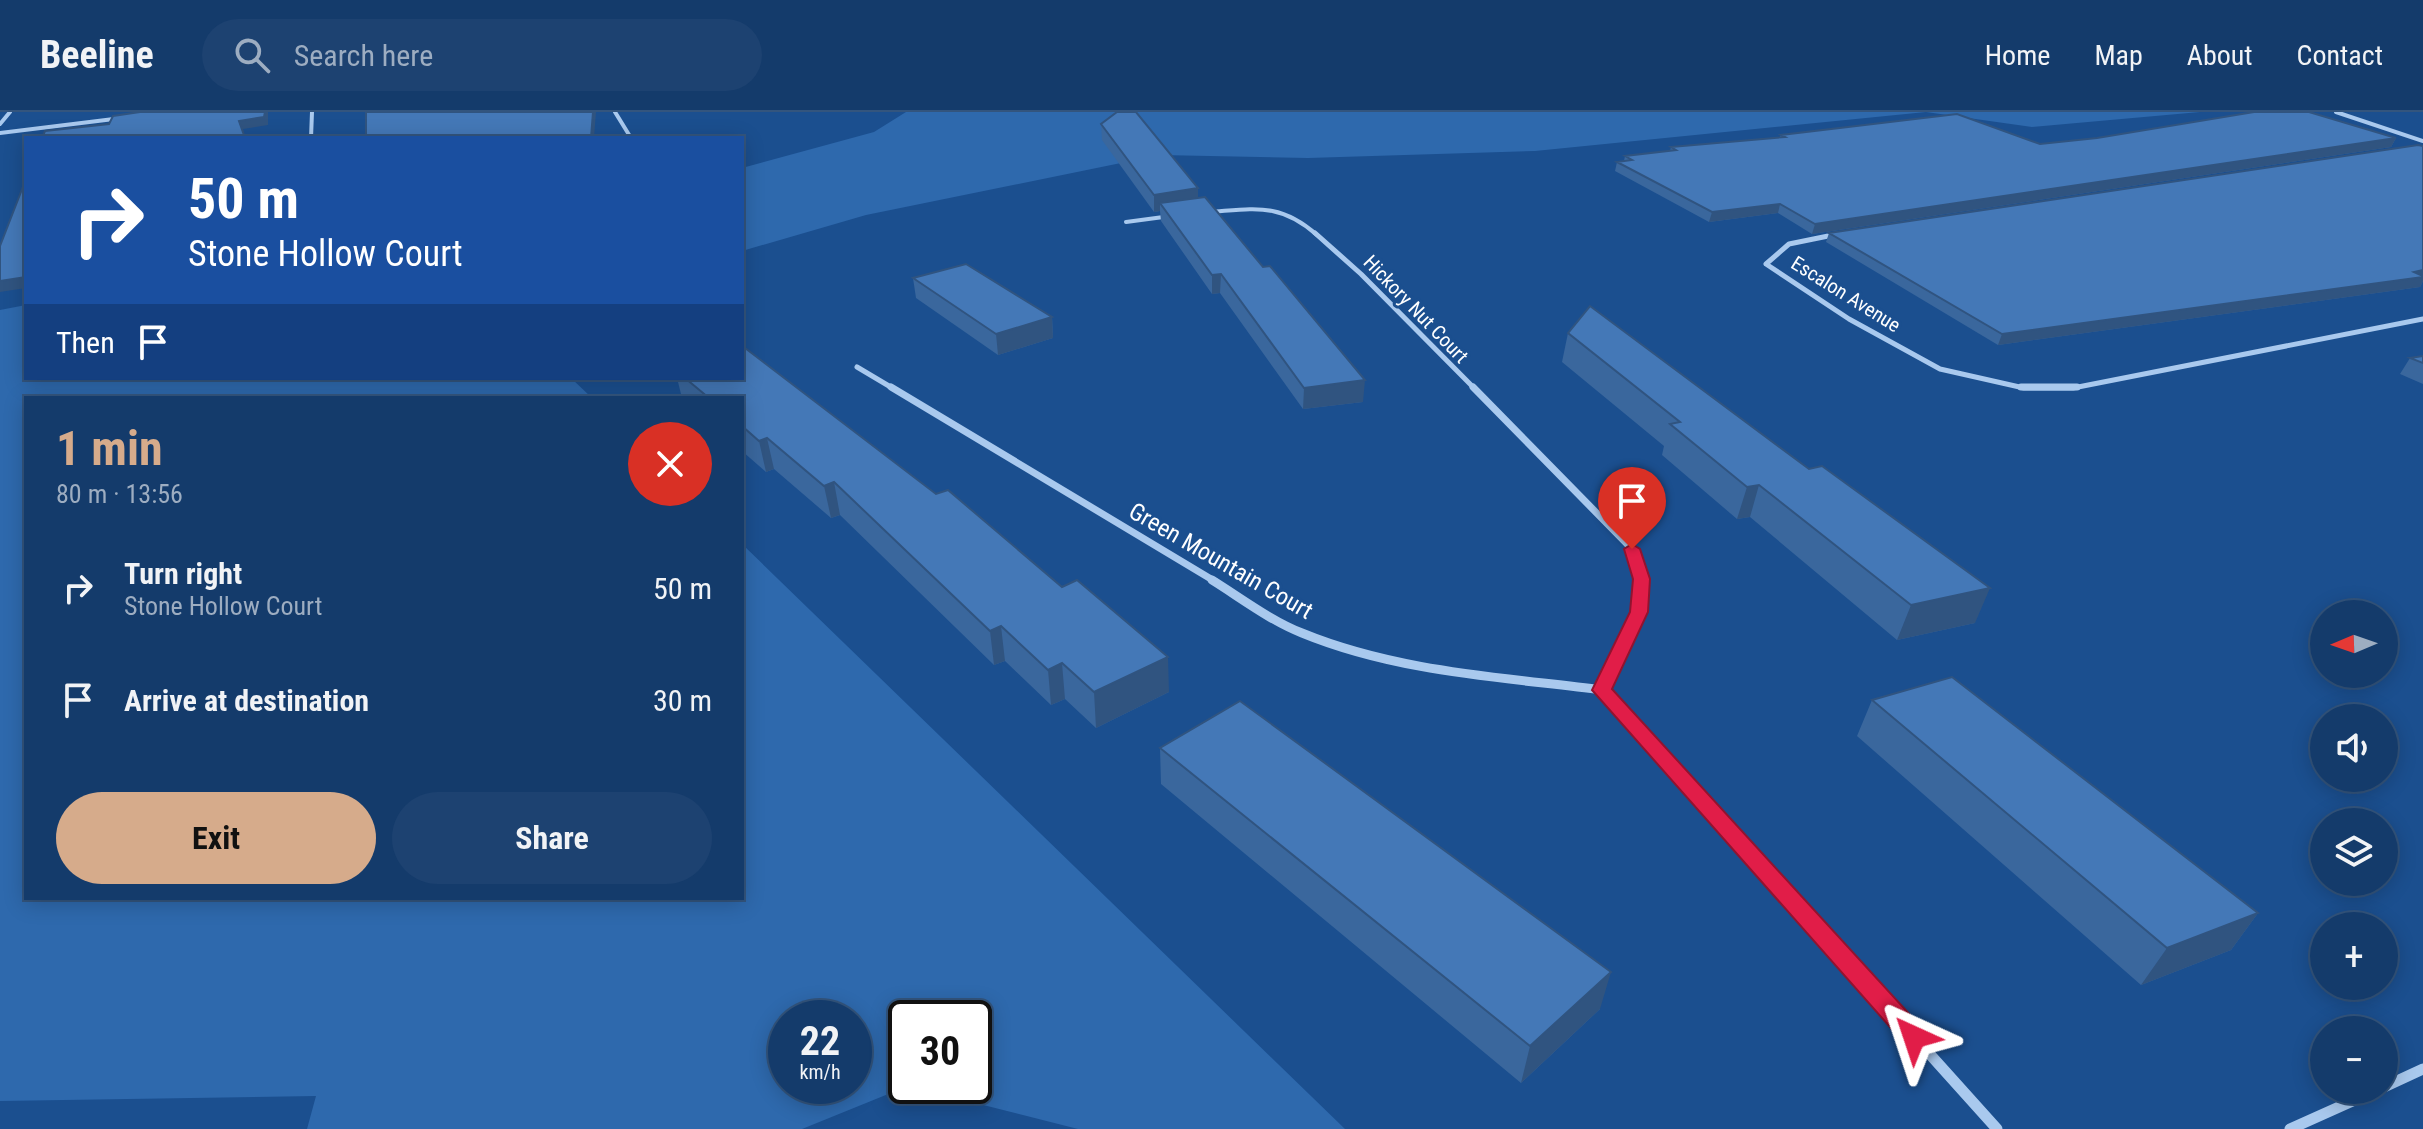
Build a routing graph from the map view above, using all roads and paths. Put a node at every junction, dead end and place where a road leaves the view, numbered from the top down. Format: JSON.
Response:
{"nodes":[{"id":1,"x":10,"y":112,"type":"edge"},
{"id":2,"x":312,"y":112,"type":"edge"},
{"id":3,"x":615,"y":112,"type":"edge"},
{"id":4,"x":2336,"y":112,"type":"edge"},
{"id":5,"x":133,"y":117,"type":"edge"},
{"id":6,"x":0,"y":124,"type":"edge"},
{"id":7,"x":0,"y":133,"type":"edge"},
{"id":8,"x":311,"y":136,"type":"edge"},
{"id":9,"x":630,"y":136,"type":"edge"},
{"id":10,"x":2423,"y":141,"type":"edge"},
{"id":11,"x":1200,"y":213,"type":"edge"},
{"id":12,"x":1185,"y":215,"type":"edge"},
{"id":13,"x":1126,"y":222,"type":"dead end"},
{"id":14,"x":1846,"y":233,"type":"edge"},
{"id":15,"x":2423,"y":319,"type":"edge"},
{"id":16,"x":857,"y":367,"type":"dead end"},
{"id":17,"x":1602,"y":690,"type":"junction"},
{"id":18,"x":2423,"y":1069,"type":"edge"},
{"id":19,"x":2398,"y":1081,"type":"edge"},
{"id":20,"x":2346,"y":1104,"type":"edge"},
{"id":21,"x":1997,"y":1129,"type":"edge"},
{"id":22,"x":2290,"y":1129,"type":"edge"}],
"edges":[{"from":1,"to":6,"type":"street"},
{"from":2,"to":8,"type":"street"},
{"from":3,"to":9,"type":"street"},
{"from":4,"to":10,"type":"street"},
{"from":5,"to":7,"type":"street"},
{"from":11,"to":17,"type":"street","name":"Hickory Nut Court"},
{"from":12,"to":13,"type":"street"},
{"from":14,"to":15,"type":"street","name":"Escalon Avenue"},
{"from":16,"to":17,"type":"street","name":"Green Mountain Court"},
{"from":17,"to":21,"type":"street"},
{"from":18,"to":19,"type":"street"},
{"from":20,"to":22,"type":"street"}]}
